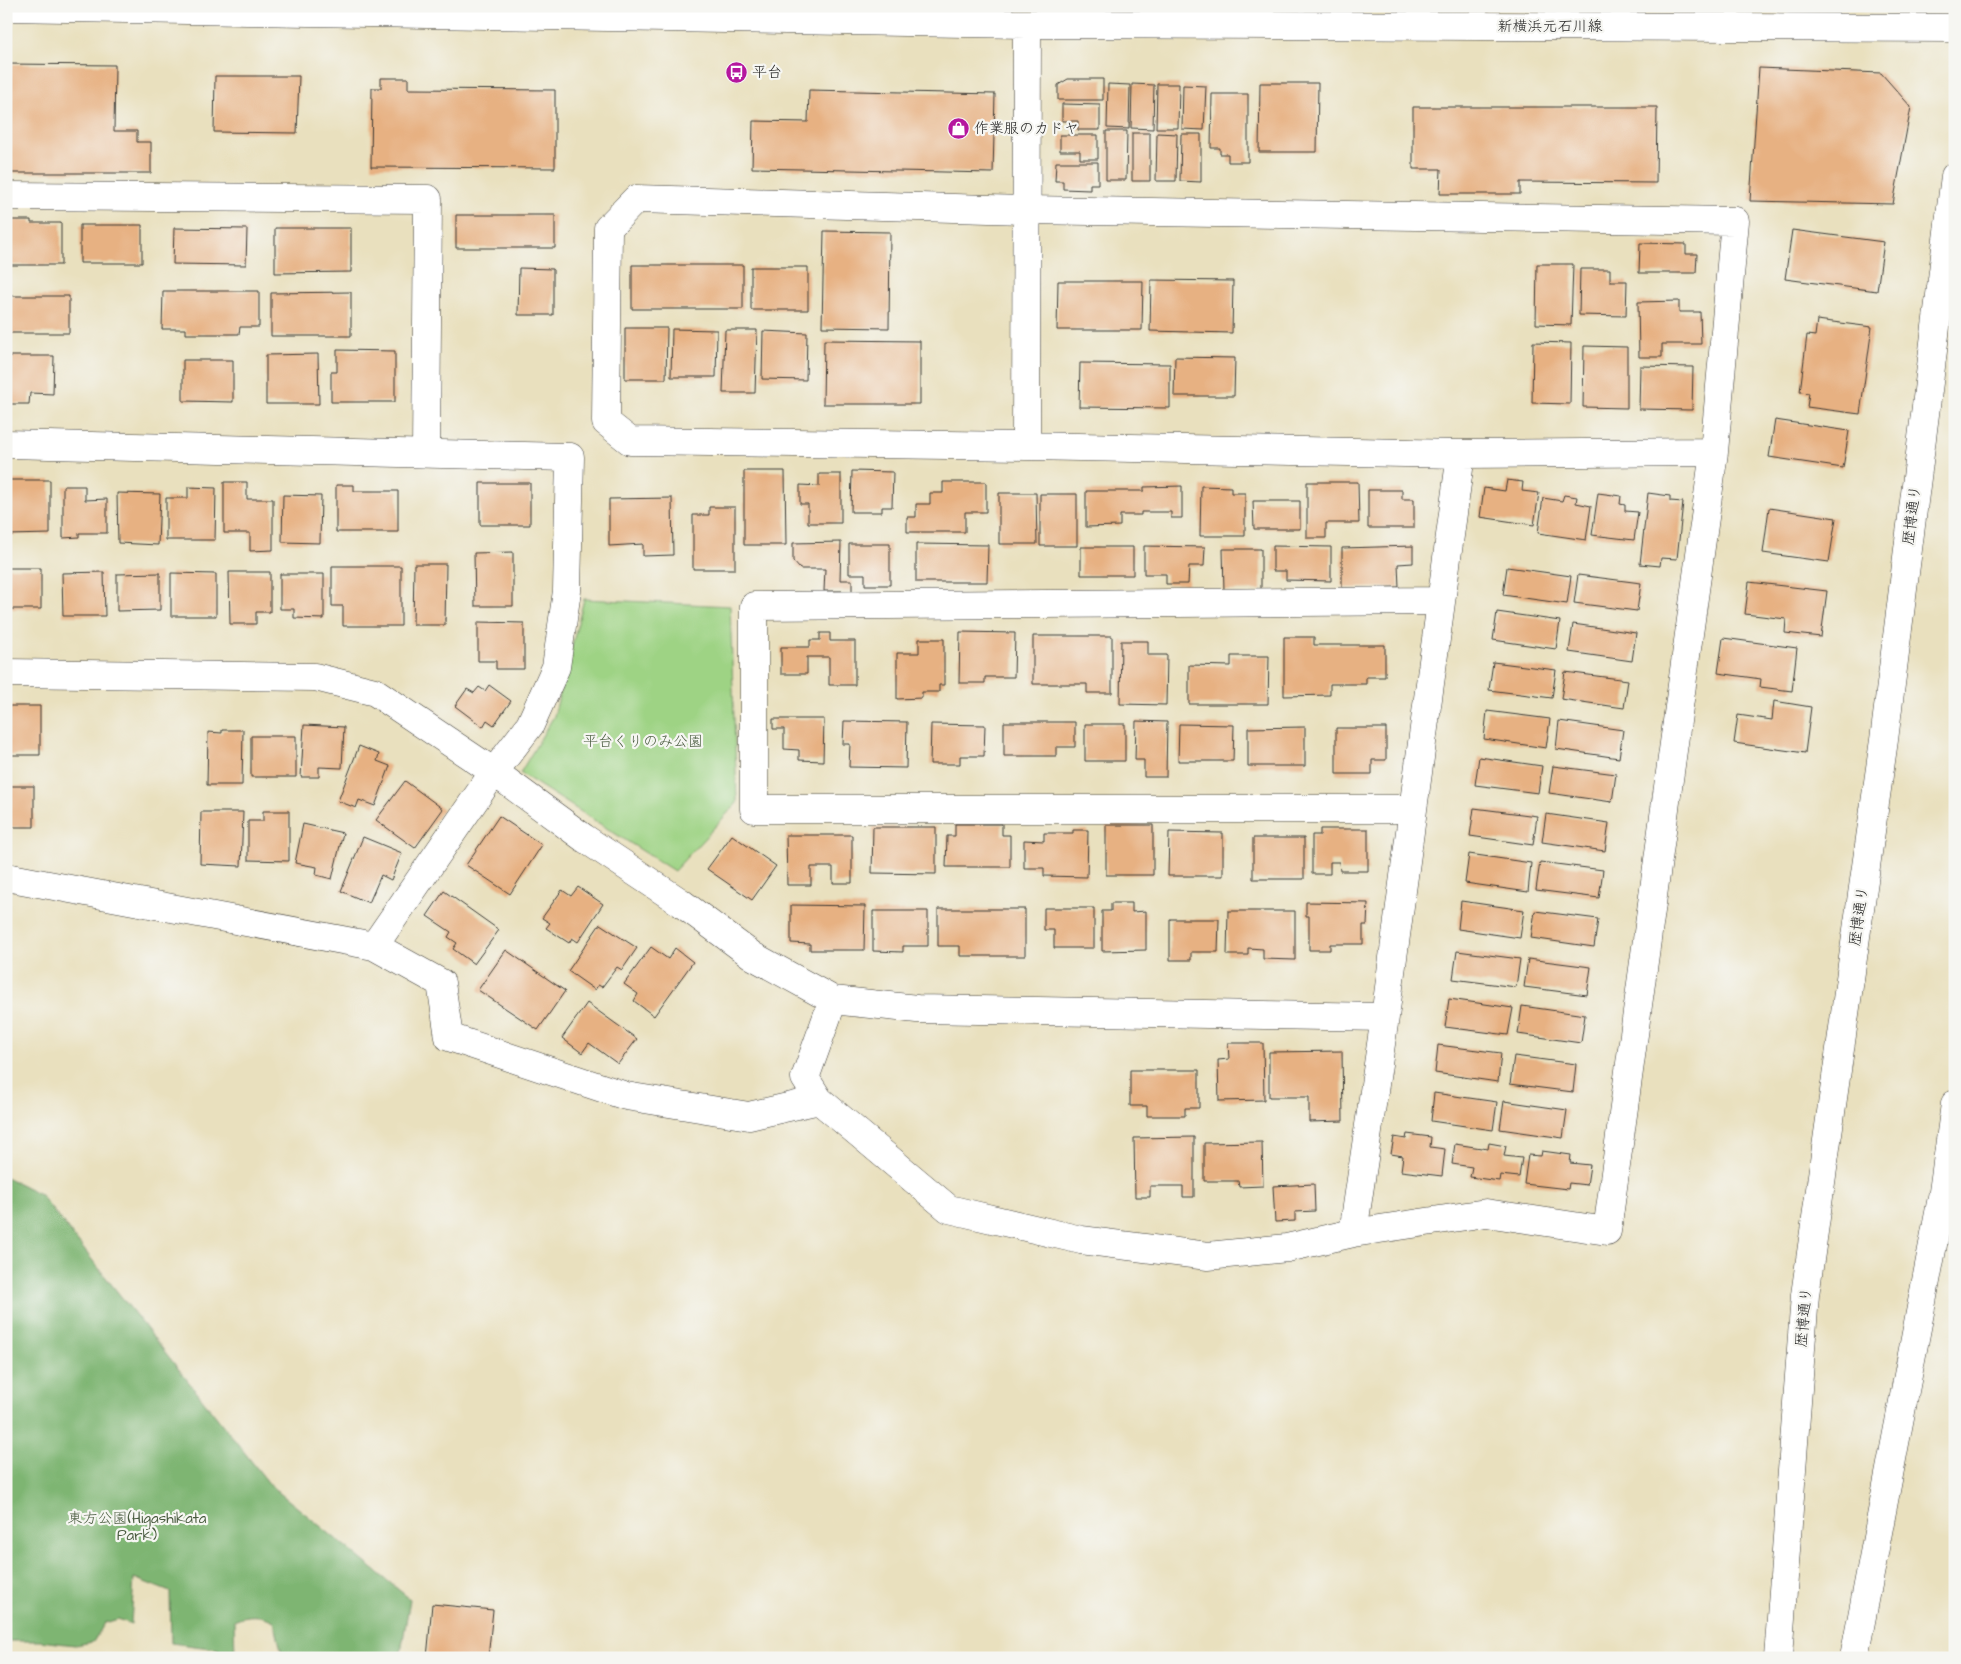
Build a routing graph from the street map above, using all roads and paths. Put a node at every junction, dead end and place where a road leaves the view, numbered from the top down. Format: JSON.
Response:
{"nodes":[{"id":1,"x":22,"y":7,"type":"edge"},
{"id":2,"x":1028,"y":24,"type":"junction"},
{"id":3,"x":1955,"y":28,"type":"edge"},
{"id":4,"x":1955,"y":176,"type":"edge"},
{"id":5,"x":6,"y":196,"type":"edge"},
{"id":6,"x":1027,"y":210,"type":"junction"},
{"id":7,"x":6,"y":444,"type":"edge"},
{"id":8,"x":1026,"y":446,"type":"junction"},
{"id":9,"x":426,"y":452,"type":"junction"},
{"id":10,"x":1714,"y":452,"type":"junction"},
{"id":11,"x":1460,"y":454,"type":"junction"},
{"id":12,"x":1441,"y":601,"type":"junction"},
{"id":13,"x":6,"y":674,"type":"edge"},
{"id":14,"x":494,"y":772,"type":"junction"},
{"id":15,"x":1413,"y":809,"type":"junction"},
{"id":16,"x":6,"y":877,"type":"edge"},
{"id":17,"x":374,"y":946,"type":"junction"},
{"id":18,"x":833,"y":1000,"type":"junction"},
{"id":19,"x":1385,"y":1017,"type":"junction"},
{"id":20,"x":819,"y":1100,"type":"junction"},
{"id":21,"x":1955,"y":1104,"type":"edge"},
{"id":22,"x":1352,"y":1233,"type":"junction"},
{"id":23,"x":1778,"y":1658,"type":"edge"},
{"id":24,"x":1854,"y":1658,"type":"edge"}],
"edges":[{"from":1,"to":2,"type":"street","name":"新横浜元石川線"},
{"from":2,"to":3,"type":"street","name":"新横浜元石川線"},
{"from":2,"to":6,"type":"street"},
{"from":4,"to":23,"type":"street","name":"歴博通り"},
{"from":5,"to":9,"type":"street"},
{"from":6,"to":8,"type":"street"},
{"from":6,"to":8,"type":"street"},
{"from":6,"to":10,"type":"street"},
{"from":7,"to":9,"type":"street"},
{"from":8,"to":11,"type":"street"},
{"from":9,"to":14,"type":"street"},
{"from":10,"to":11,"type":"street"},
{"from":10,"to":22,"type":"street"},
{"from":11,"to":12,"type":"street"},
{"from":12,"to":15,"type":"street"},
{"from":12,"to":15,"type":"street"},
{"from":13,"to":14,"type":"street"},
{"from":14,"to":17,"type":"street"},
{"from":14,"to":18,"type":"street"},
{"from":15,"to":19,"type":"street"},
{"from":16,"to":17,"type":"street"},
{"from":17,"to":20,"type":"street"},
{"from":18,"to":19,"type":"street"},
{"from":18,"to":20,"type":"street"},
{"from":19,"to":22,"type":"street"},
{"from":20,"to":22,"type":"street"},
{"from":21,"to":24,"type":"street"}]}
